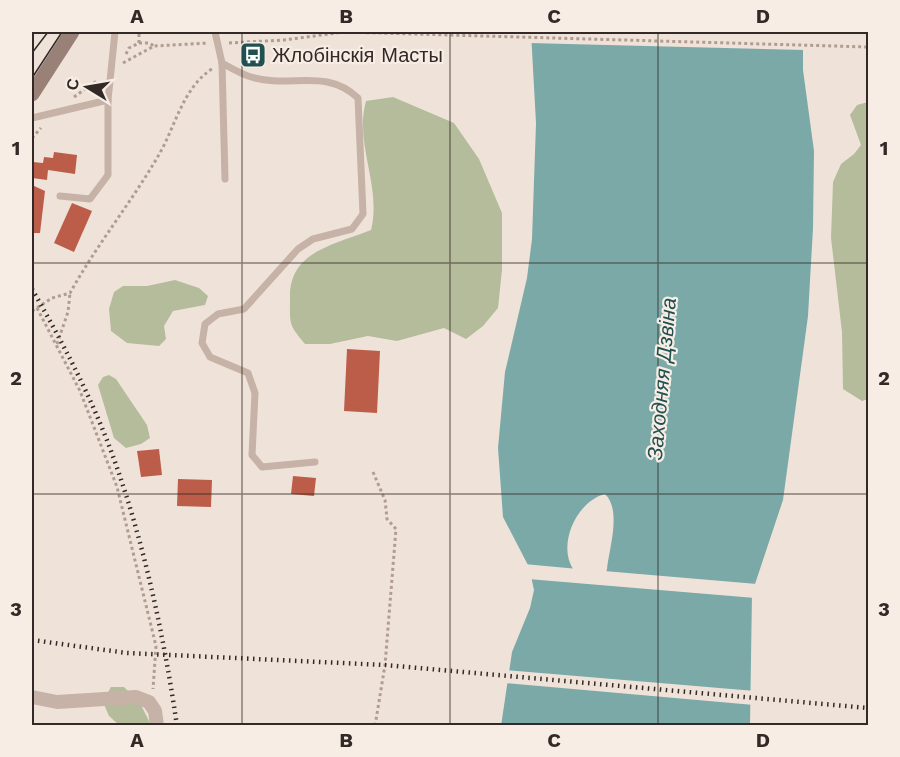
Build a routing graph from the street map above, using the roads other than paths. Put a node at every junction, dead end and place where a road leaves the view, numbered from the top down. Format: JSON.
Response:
{"nodes":[{"id":1,"x":72,"y":32,"type":"edge"},
{"id":2,"x":114,"y":32,"type":"edge"},
{"id":3,"x":215,"y":32,"type":"edge"},
{"id":4,"x":222,"y":63,"type":"junction"},
{"id":5,"x":32,"y":94,"type":"edge"},
{"id":6,"x":108,"y":100,"type":"junction"},
{"id":7,"x":32,"y":118,"type":"edge"},
{"id":8,"x":225,"y":179,"type":"dead end"},
{"id":9,"x":60,"y":196,"type":"dead end"},
{"id":10,"x":315,"y":462,"type":"dead end"},
{"id":11,"x":32,"y":697,"type":"edge"},
{"id":12,"x":158,"y":726,"type":"edge"}],
"edges":[{"from":1,"to":5,"type":"main road"},
{"from":2,"to":6,"type":"lane"},
{"from":3,"to":4,"type":"lane"},
{"from":4,"to":8,"type":"lane"},
{"from":4,"to":10,"type":"lane"},
{"from":6,"to":7,"type":"lane"},
{"from":6,"to":9,"type":"lane"},
{"from":11,"to":12,"type":"street"}]}
